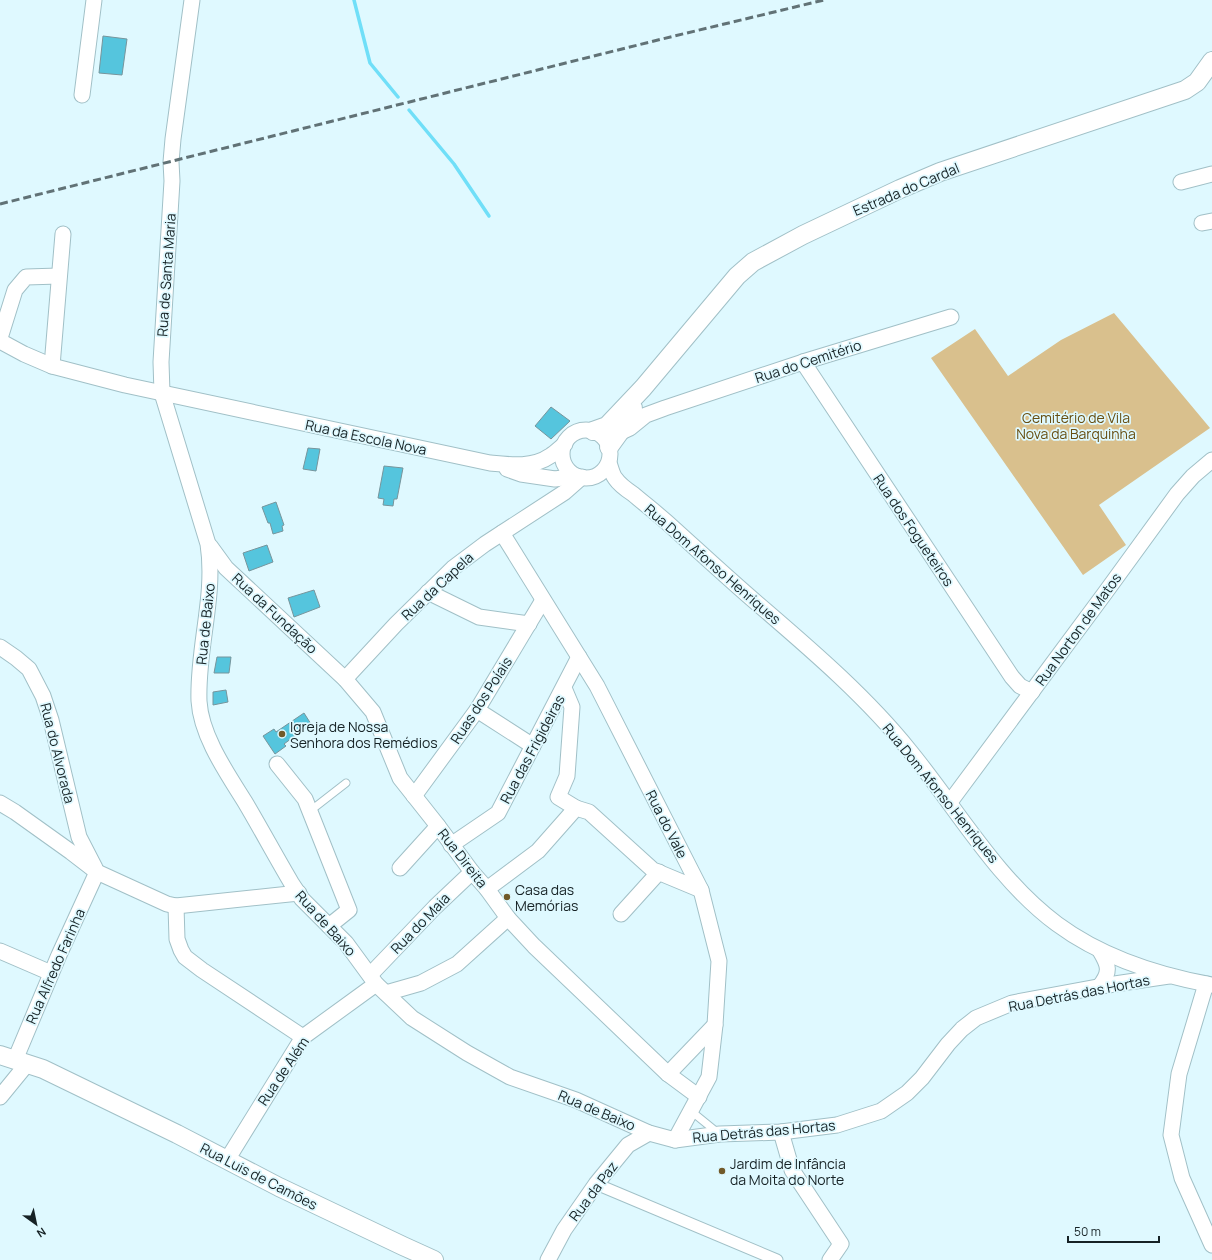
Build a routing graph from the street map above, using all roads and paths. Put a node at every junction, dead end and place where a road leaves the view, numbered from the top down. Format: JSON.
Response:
{"nodes":[{"id":1,"x":94,"y":0,"type":"edge"},
{"id":2,"x":192,"y":0,"type":"edge"},
{"id":3,"x":1212,"y":61,"type":"edge"},
{"id":4,"x":1205,"y":81,"type":"edge"},
{"id":5,"x":82,"y":95,"type":"dead end"},
{"id":6,"x":1212,"y":174,"type":"edge"},
{"id":7,"x":1182,"y":182,"type":"dead end"},
{"id":8,"x":63,"y":234,"type":"dead end"},
{"id":9,"x":59,"y":276,"type":"junction"},
{"id":10,"x":951,"y":317,"type":"dead end"},
{"id":11,"x":0,"y":338,"type":"edge"},
{"id":12,"x":0,"y":341,"type":"edge"},
{"id":13,"x":803,"y":362,"type":"junction"},
{"id":14,"x":52,"y":366,"type":"junction"},
{"id":15,"x":643,"y":388,"type":"junction"},
{"id":16,"x":162,"y":393,"type":"junction"},
{"id":17,"x":665,"y":408,"type":"junction"},
{"id":18,"x":565,"y":444,"type":"junction"},
{"id":19,"x":608,"y":445,"type":"junction"},
{"id":20,"x":1212,"y":460,"type":"edge"},
{"id":21,"x":490,"y":464,"type":"junction"},
{"id":22,"x":582,"y":477,"type":"junction"},
{"id":23,"x":555,"y":480,"type":"junction"},
{"id":24,"x":626,"y":489,"type":"junction"},
{"id":25,"x":542,"y":507,"type":"junction"},
{"id":26,"x":502,"y":533,"type":"junction"},
{"id":27,"x":208,"y":544,"type":"junction"},
{"id":28,"x":428,"y":592,"type":"junction"},
{"id":29,"x":543,"y":600,"type":"junction"},
{"id":30,"x":529,"y":624,"type":"junction"},
{"id":31,"x":0,"y":647,"type":"edge"},
{"id":32,"x":580,"y":657,"type":"junction"},
{"id":33,"x":345,"y":679,"type":"junction"},
{"id":34,"x":564,"y":688,"type":"junction"},
{"id":35,"x":1032,"y":692,"type":"junction"},
{"id":36,"x":477,"y":710,"type":"junction"},
{"id":37,"x":534,"y":746,"type":"junction"},
{"id":38,"x":277,"y":764,"type":"dead end"},
{"id":39,"x":346,"y":783,"type":"dead end"},
{"id":40,"x":414,"y":796,"type":"junction"},
{"id":41,"x":950,"y":802,"type":"junction"},
{"id":42,"x":0,"y":804,"type":"edge"},
{"id":43,"x":576,"y":808,"type":"junction"},
{"id":44,"x":310,"y":811,"type":"junction"},
{"id":45,"x":438,"y":826,"type":"junction"},
{"id":46,"x":451,"y":845,"type":"junction"},
{"id":47,"x":400,"y":868,"type":"dead end"},
{"id":48,"x":97,"y":872,"type":"junction"},
{"id":49,"x":472,"y":872,"type":"junction"},
{"id":50,"x":659,"y":872,"type":"junction"},
{"id":51,"x":487,"y":889,"type":"junction"},
{"id":52,"x":701,"y":890,"type":"junction"},
{"id":53,"x":299,"y":893,"type":"junction"},
{"id":54,"x":176,"y":906,"type":"junction"},
{"id":55,"x":621,"y":914,"type":"dead end"},
{"id":56,"x":508,"y":918,"type":"junction"},
{"id":57,"x":328,"y":926,"type":"junction"},
{"id":58,"x":0,"y":951,"type":"edge"},
{"id":59,"x":1100,"y":951,"type":"junction"},
{"id":60,"x":51,"y":973,"type":"junction"},
{"id":61,"x":1169,"y":976,"type":"junction"},
{"id":62,"x":378,"y":984,"type":"junction"},
{"id":63,"x":1209,"y":984,"type":"edge"},
{"id":64,"x":1099,"y":987,"type":"junction"},
{"id":65,"x":715,"y":1024,"type":"junction"},
{"id":66,"x":303,"y":1037,"type":"junction"},
{"id":67,"x":14,"y":1060,"type":"edge"},
{"id":68,"x":668,"y":1074,"type":"junction"},
{"id":69,"x":0,"y":1097,"type":"edge"},
{"id":70,"x":699,"y":1097,"type":"junction"},
{"id":71,"x":691,"y":1111,"type":"junction"},
{"id":72,"x":781,"y":1132,"type":"junction"},
{"id":73,"x":650,"y":1133,"type":"junction"},
{"id":74,"x":720,"y":1134,"type":"junction"},
{"id":75,"x":675,"y":1140,"type":"junction"},
{"id":76,"x":227,"y":1160,"type":"junction"},
{"id":77,"x":596,"y":1184,"type":"junction"},
{"id":78,"x":1212,"y":1245,"type":"edge"},
{"id":79,"x":434,"y":1260,"type":"edge"},
{"id":80,"x":548,"y":1260,"type":"edge"},
{"id":81,"x":777,"y":1260,"type":"edge"},
{"id":82,"x":830,"y":1260,"type":"edge"}],
"edges":[{"from":1,"to":5,"type":"street"},
{"from":2,"to":16,"type":"street","name":"Rua de Santa Maria"},
{"from":3,"to":4,"type":"street","name":"Estrada do Cardal"},
{"from":4,"to":15,"type":"street","name":"Estrada do Cardal"},
{"from":6,"to":7,"type":"street"},
{"from":8,"to":9,"type":"street"},
{"from":9,"to":11,"type":"street"},
{"from":9,"to":14,"type":"street"},
{"from":10,"to":13,"type":"street","name":"Rua do Cemitério"},
{"from":12,"to":14,"type":"street","name":"Rua da Escola Nova"},
{"from":13,"to":17,"type":"street","name":"Rua do Cemitério"},
{"from":13,"to":35,"type":"street","name":"Rua dos Fogueteiros"},
{"from":14,"to":16,"type":"street","name":"Rua da Escola Nova"},
{"from":15,"to":19,"type":"street","name":"Estrada do Cardal"},
{"from":15,"to":19,"type":"street","name":"Estrada do Cardal"},
{"from":16,"to":21,"type":"street","name":"Rua da Escola Nova"},
{"from":16,"to":27,"type":"street","name":"Rua de Santa Maria"},
{"from":17,"to":19,"type":"street","name":"Rua do Cemitério"},
{"from":17,"to":19,"type":"street","name":"Rua do Cemitério"},
{"from":18,"to":19,"type":"street"},
{"from":18,"to":21,"type":"street","name":"Rua da Escola Nova"},
{"from":18,"to":22,"type":"street"},
{"from":19,"to":22,"type":"street"},
{"from":19,"to":24,"type":"street","name":"Rua Dom Afonso Henriques"},
{"from":20,"to":35,"type":"street","name":"Rua Norton de Matos"},
{"from":21,"to":23,"type":"street"},
{"from":22,"to":23,"type":"street"},
{"from":22,"to":24,"type":"street","name":"Rua Dom Afonso Henriques"},
{"from":22,"to":25,"type":"street","name":"Rua da Capela"},
{"from":23,"to":25,"type":"street","name":"Rua da Capela"},
{"from":24,"to":41,"type":"street","name":"Rua Dom Afonso Henriques"},
{"from":25,"to":26,"type":"street","name":"Rua da Capela"},
{"from":26,"to":28,"type":"street","name":"Rua da Capela"},
{"from":26,"to":29,"type":"street","name":"Rua do Vale"},
{"from":27,"to":33,"type":"street","name":"Rua da Fundação"},
{"from":27,"to":53,"type":"street","name":"Rua de Baixo"},
{"from":28,"to":30,"type":"street"},
{"from":28,"to":33,"type":"street","name":"Rua da Capela"},
{"from":29,"to":30,"type":"street","name":"Ruas dos Poíais"},
{"from":29,"to":32,"type":"street","name":"Rua do Vale"},
{"from":30,"to":36,"type":"street","name":"Ruas dos Poíais"},
{"from":31,"to":48,"type":"street","name":"Rua do Alvorada"},
{"from":32,"to":34,"type":"street","name":"Rua das Frigideiras"},
{"from":32,"to":52,"type":"street","name":"Rua do Vale"},
{"from":33,"to":40,"type":"street","name":"Rua Direita"},
{"from":34,"to":37,"type":"street","name":"Rua das Frigideiras"},
{"from":34,"to":43,"type":"street"},
{"from":35,"to":41,"type":"street","name":"Rua Norton de Matos"},
{"from":36,"to":37,"type":"street"},
{"from":36,"to":40,"type":"street","name":"Ruas dos Poíais"},
{"from":37,"to":46,"type":"street","name":"Rua das Frigideiras"},
{"from":38,"to":44,"type":"street"},
{"from":39,"to":44,"type":"lane"},
{"from":40,"to":45,"type":"street","name":"Rua Direita"},
{"from":41,"to":59,"type":"street","name":"Rua Dom Afonso Henriques"},
{"from":42,"to":48,"type":"street"},
{"from":43,"to":50,"type":"street"},
{"from":43,"to":51,"type":"street"},
{"from":44,"to":57,"type":"street"},
{"from":45,"to":46,"type":"street","name":"Rua Direita"},
{"from":45,"to":47,"type":"street"},
{"from":46,"to":49,"type":"street","name":"Rua Direita"},
{"from":48,"to":54,"type":"street"},
{"from":48,"to":60,"type":"street","name":"Rua Alfredo Farinha"},
{"from":49,"to":51,"type":"street","name":"Rua Direita"},
{"from":49,"to":62,"type":"street","name":"Rua do Maia"},
{"from":50,"to":52,"type":"street"},
{"from":50,"to":55,"type":"street"},
{"from":51,"to":56,"type":"street","name":"Rua Direita"},
{"from":52,"to":65,"type":"street","name":"Rua do Vale"},
{"from":53,"to":54,"type":"street"},
{"from":53,"to":57,"type":"street","name":"Rua de Baixo"},
{"from":54,"to":66,"type":"street"},
{"from":56,"to":62,"type":"street"},
{"from":56,"to":68,"type":"street","name":"Rua Direita"},
{"from":57,"to":62,"type":"street","name":"Rua de Baixo"},
{"from":58,"to":60,"type":"street"},
{"from":59,"to":61,"type":"street","name":"Rua Dom Afonso Henriques"},
{"from":59,"to":64,"type":"street"},
{"from":60,"to":67,"type":"street","name":"Rua Alfredo Farinha"},
{"from":61,"to":63,"type":"street","name":"Rua Dom Afonso Henriques"},
{"from":61,"to":64,"type":"street","name":"Rua Detrás das Hortas"},
{"from":62,"to":66,"type":"street","name":"Rua de Além"},
{"from":62,"to":73,"type":"street","name":"Rua de Baixo"},
{"from":63,"to":78,"type":"street"},
{"from":64,"to":72,"type":"street","name":"Rua Detrás das Hortas"},
{"from":65,"to":68,"type":"street"},
{"from":65,"to":70,"type":"street","name":"Rua do Vale"},
{"from":66,"to":76,"type":"street","name":"Rua de Além"},
{"from":67,"to":69,"type":"street","name":"Rua Alfredo Farinha"},
{"from":67,"to":76,"type":"street","name":"Rua Luis de Camões"},
{"from":68,"to":70,"type":"street","name":"Rua Direita"},
{"from":70,"to":71,"type":"street","name":"Rua do Vale"},
{"from":71,"to":74,"type":"lane"},
{"from":71,"to":75,"type":"street","name":"Rua do Vale"},
{"from":72,"to":74,"type":"street","name":"Rua Detrás das Hortas"},
{"from":72,"to":82,"type":"street"},
{"from":73,"to":75,"type":"street","name":"Rua Detrás das Hortas"},
{"from":73,"to":77,"type":"street","name":"Rua da Paz"},
{"from":74,"to":75,"type":"street","name":"Rua Detrás das Hortas"},
{"from":76,"to":79,"type":"street","name":"Rua Luis de Camões"},
{"from":77,"to":80,"type":"street","name":"Rua da Paz"},
{"from":77,"to":81,"type":"street"}]}
